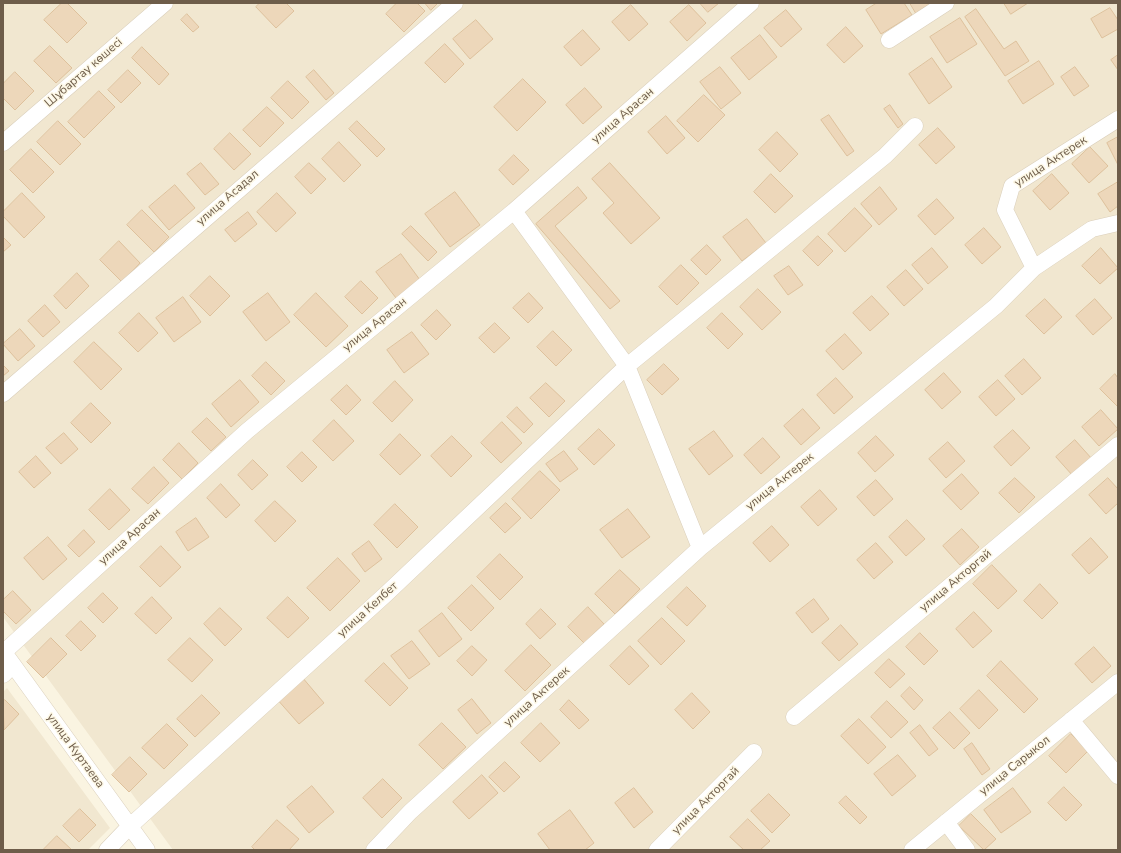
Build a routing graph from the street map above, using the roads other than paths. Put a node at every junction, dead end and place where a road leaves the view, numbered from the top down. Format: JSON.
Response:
{"nodes":[{"id":1,"x":165,"y":3,"type":"edge"},
{"id":2,"x":455,"y":3,"type":"edge"},
{"id":3,"x":751,"y":3,"type":"edge"},
{"id":4,"x":946,"y":3,"type":"edge"},
{"id":5,"x":889,"y":40,"type":"dead end"},
{"id":6,"x":1118,"y":119,"type":"edge"},
{"id":7,"x":915,"y":126,"type":"dead end"},
{"id":8,"x":3,"y":143,"type":"edge"},
{"id":9,"x":514,"y":211,"type":"junction"},
{"id":10,"x":1118,"y":223,"type":"edge"},
{"id":11,"x":1034,"y":268,"type":"junction"},
{"id":12,"x":627,"y":366,"type":"junction"},
{"id":13,"x":3,"y":394,"type":"edge"},
{"id":14,"x":1118,"y":445,"type":"edge"},
{"id":15,"x":700,"y":548,"type":"junction"},
{"id":16,"x":6,"y":661,"type":"edge"},
{"id":17,"x":1118,"y":682,"type":"edge"},
{"id":18,"x":794,"y":717,"type":"dead end"},
{"id":19,"x":1071,"y":720,"type":"junction"},
{"id":20,"x":754,"y":752,"type":"dead end"},
{"id":21,"x":1118,"y":776,"type":"edge"},
{"id":22,"x":946,"y":822,"type":"junction"},
{"id":23,"x":129,"y":827,"type":"junction"},
{"id":24,"x":106,"y":850,"type":"edge"},
{"id":25,"x":147,"y":850,"type":"edge"},
{"id":26,"x":374,"y":850,"type":"edge"},
{"id":27,"x":657,"y":850,"type":"edge"},
{"id":28,"x":912,"y":850,"type":"edge"},
{"id":29,"x":967,"y":850,"type":"edge"}],
"edges":[{"from":1,"to":8,"type":"street","name":"Шұбартау көшесі"},
{"from":2,"to":13,"type":"street","name":"улица Асадал"},
{"from":3,"to":9,"type":"street","name":"улица Арасан"},
{"from":4,"to":5,"type":"street"},
{"from":6,"to":11,"type":"street","name":"улица Актерек"},
{"from":7,"to":12,"type":"street","name":"улица Келбет"},
{"from":9,"to":12,"type":"street"},
{"from":9,"to":16,"type":"street","name":"улица Арасан"},
{"from":10,"to":11,"type":"street"},
{"from":11,"to":15,"type":"street","name":"улица Актерек"},
{"from":12,"to":15,"type":"street"},
{"from":12,"to":23,"type":"street","name":"улица Келбет"},
{"from":14,"to":18,"type":"street","name":"улица Акторгай"},
{"from":15,"to":26,"type":"street","name":"улица Актерек"},
{"from":16,"to":23,"type":"street","name":"улица Куртаева"},
{"from":17,"to":19,"type":"street","name":"улица Сарыкол"},
{"from":19,"to":21,"type":"street"},
{"from":19,"to":22,"type":"street","name":"улица Сарыкол"},
{"from":20,"to":27,"type":"street","name":"улица Акторгай"},
{"from":22,"to":28,"type":"street","name":"улица Сарыкол"},
{"from":22,"to":29,"type":"street"},
{"from":23,"to":24,"type":"street","name":"улица Келбет"},
{"from":23,"to":25,"type":"street","name":"улица Куртаева"}]}
